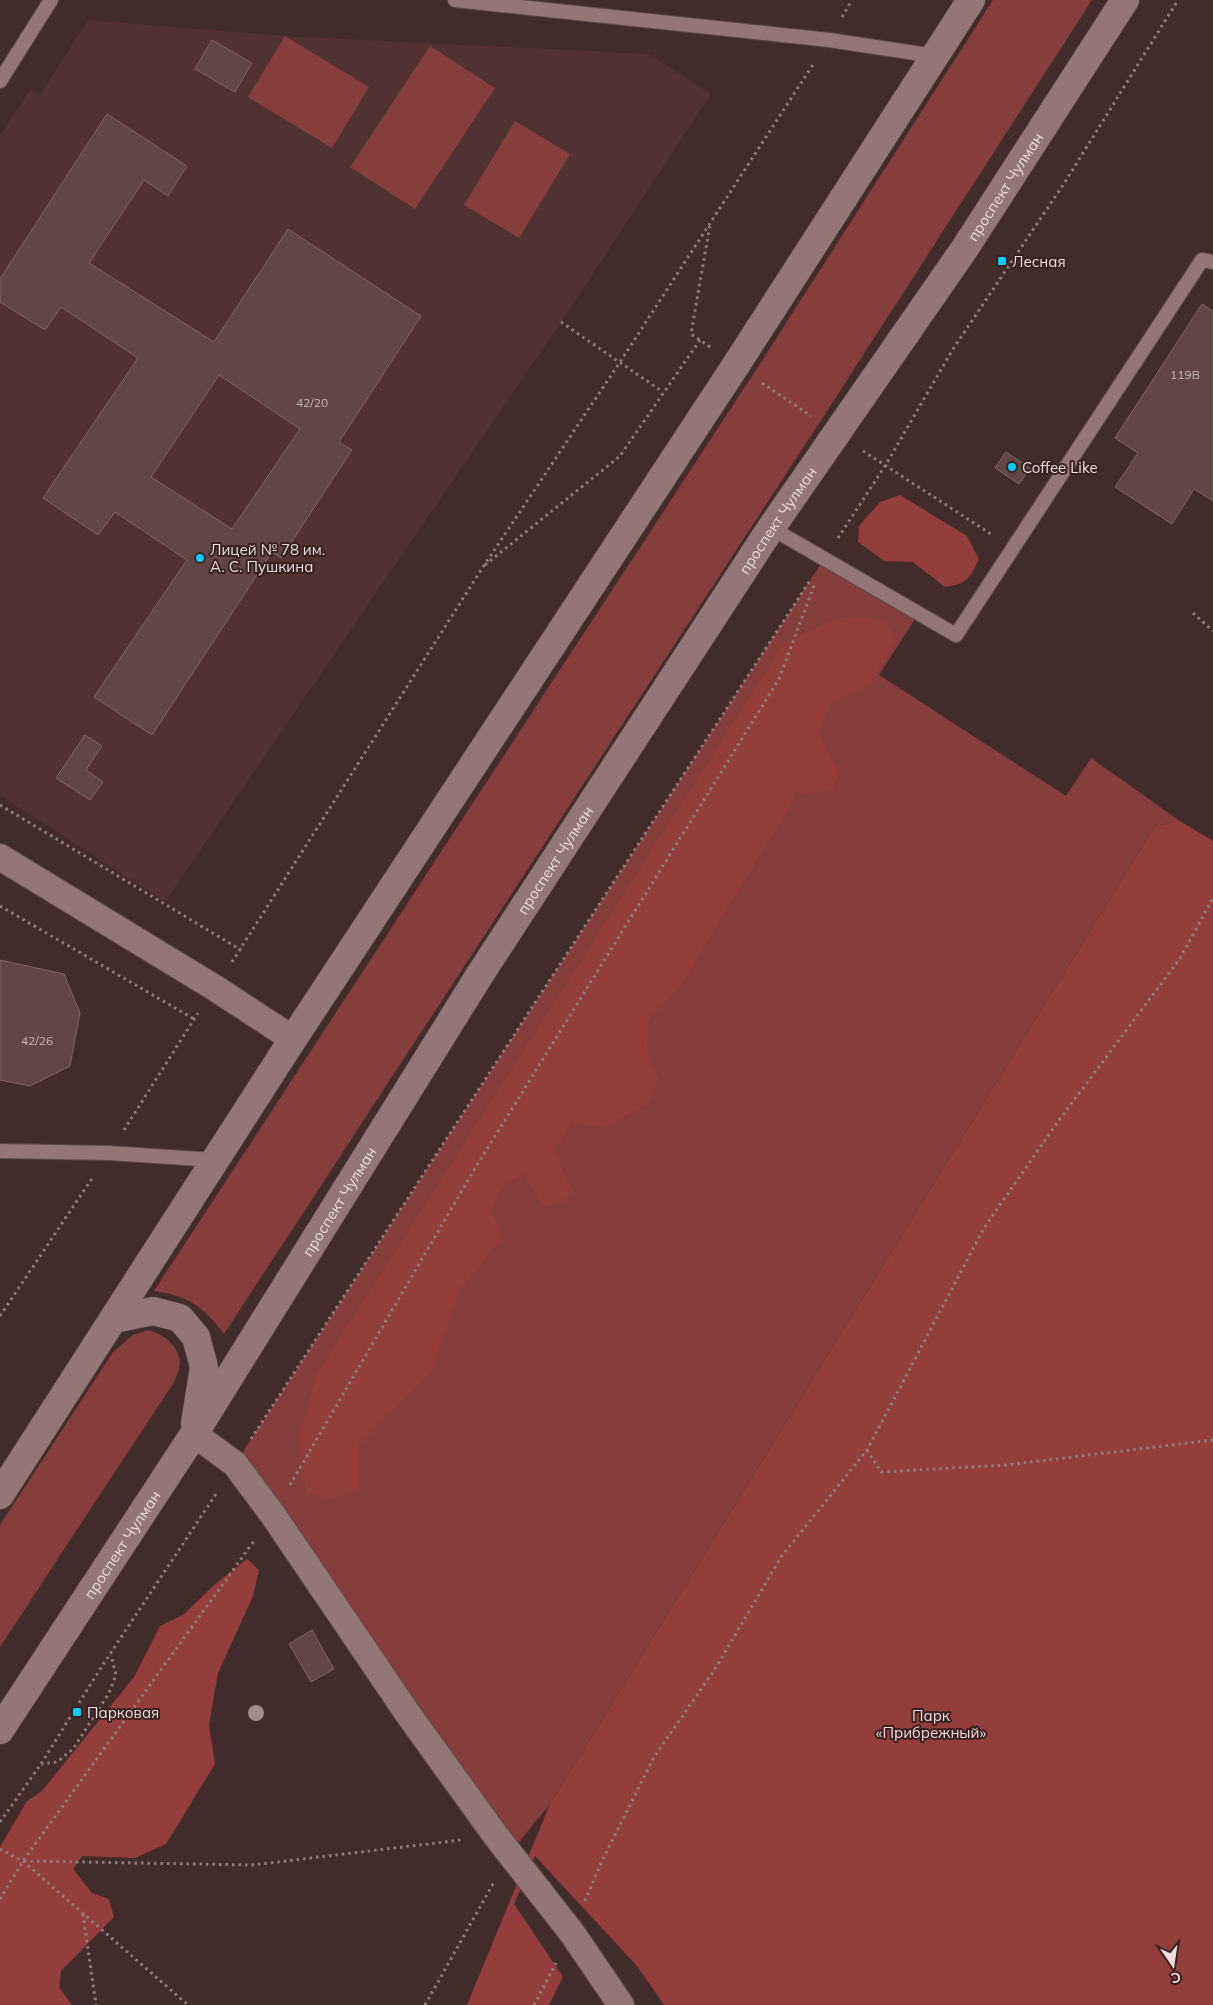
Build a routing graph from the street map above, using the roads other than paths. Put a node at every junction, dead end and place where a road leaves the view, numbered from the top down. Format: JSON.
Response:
{"nodes":[{"id":1,"x":51,"y":0,"type":"edge"},
{"id":2,"x":455,"y":0,"type":"edge"},
{"id":3,"x":971,"y":0,"type":"edge"},
{"id":4,"x":1125,"y":0,"type":"edge"},
{"id":5,"x":935,"y":56,"type":"junction"},
{"id":6,"x":0,"y":81,"type":"edge"},
{"id":7,"x":1213,"y":262,"type":"edge"},
{"id":8,"x":771,"y":528,"type":"junction"},
{"id":9,"x":0,"y":857,"type":"edge"},
{"id":10,"x":293,"y":1040,"type":"junction"},
{"id":11,"x":0,"y":1151,"type":"edge"},
{"id":12,"x":215,"y":1160,"type":"junction"},
{"id":13,"x":114,"y":1319,"type":"junction"},
{"id":14,"x":194,"y":1434,"type":"junction"},
{"id":15,"x":0,"y":1494,"type":"edge"},
{"id":16,"x":0,"y":1730,"type":"edge"},
{"id":17,"x":621,"y":2005,"type":"edge"}],
"edges":[{"from":1,"to":6,"type":"lane"},
{"from":2,"to":5,"type":"lane"},
{"from":3,"to":5,"type":"main road"},
{"from":4,"to":8,"type":"main road","name":"проспект Чулман"},
{"from":5,"to":10,"type":"main road"},
{"from":7,"to":8,"type":"lane"},
{"from":8,"to":14,"type":"main road","name":"проспект Чулман"},
{"from":9,"to":10,"type":"street"},
{"from":10,"to":12,"type":"main road"},
{"from":11,"to":12,"type":"lane"},
{"from":12,"to":13,"type":"main road"},
{"from":13,"to":14,"type":"main road"},
{"from":13,"to":15,"type":"main road"},
{"from":14,"to":16,"type":"main road","name":"проспект Чулман"},
{"from":14,"to":17,"type":"street"}]}
